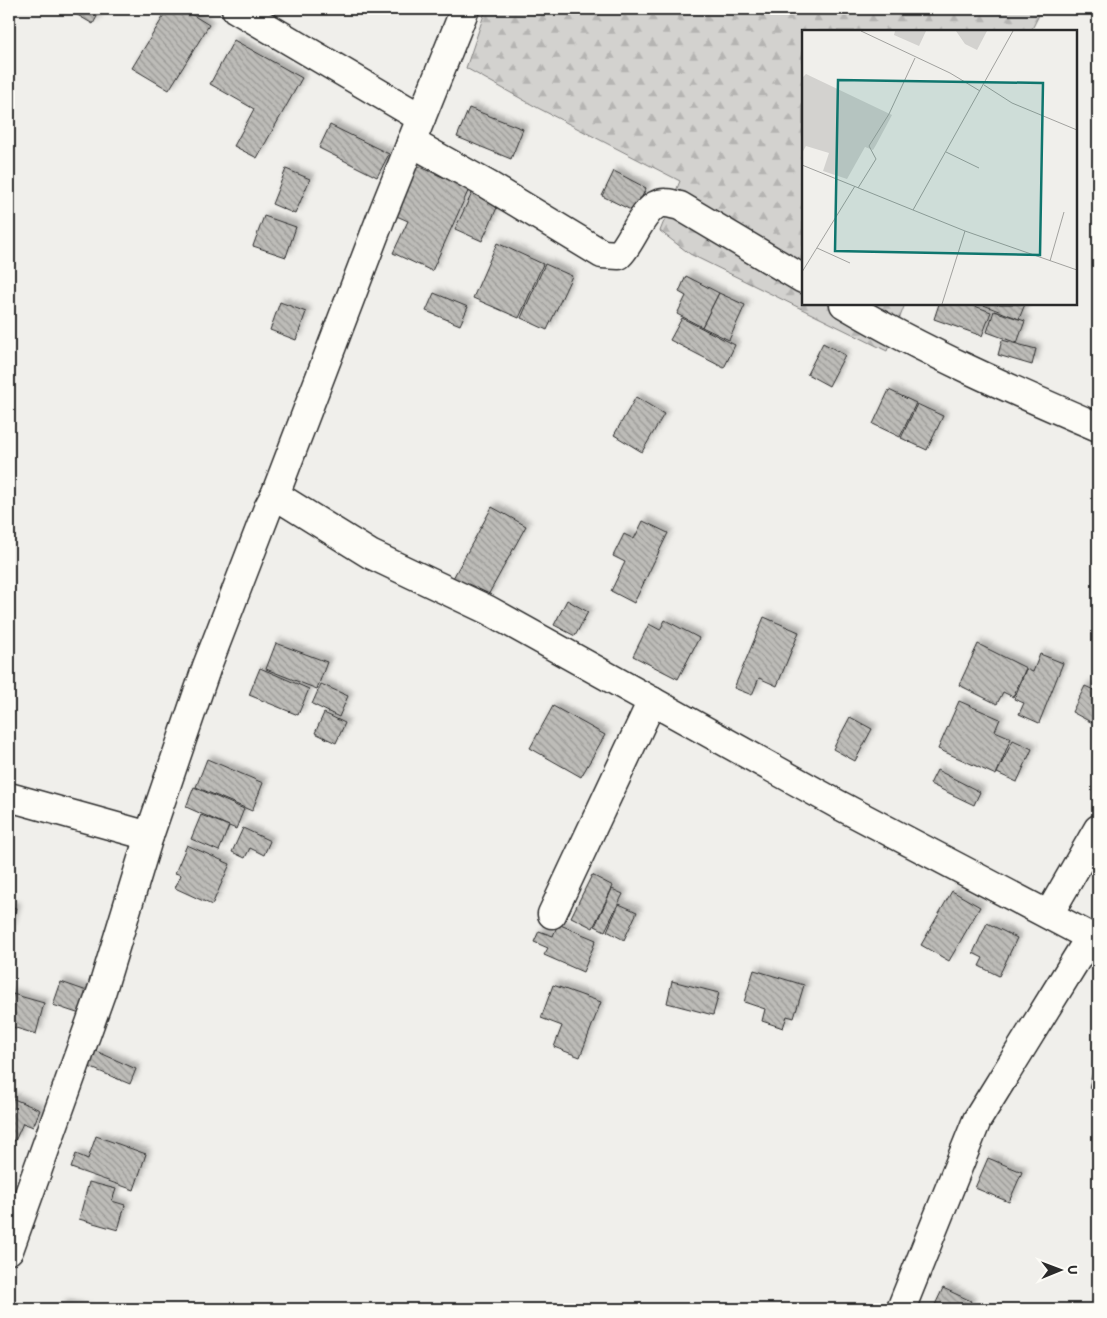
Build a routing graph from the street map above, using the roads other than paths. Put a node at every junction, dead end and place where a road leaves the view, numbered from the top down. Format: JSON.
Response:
{"nodes":[{"id":1,"x":236,"y":9,"type":"edge"},
{"id":2,"x":465,"y":9,"type":"edge"},
{"id":3,"x":416,"y":130,"type":"junction"},
{"id":4,"x":802,"y":278,"type":"edge"},
{"id":5,"x":846,"y":305,"type":"edge"},
{"id":6,"x":1098,"y":427,"type":"edge"},
{"id":7,"x":275,"y":494,"type":"junction"},
{"id":8,"x":652,"y":701,"type":"junction"},
{"id":9,"x":9,"y":797,"type":"edge"},
{"id":10,"x":1098,"y":829,"type":"edge"},
{"id":11,"x":149,"y":836,"type":"junction"},
{"id":12,"x":552,"y":914,"type":"dead end"},
{"id":13,"x":1049,"y":914,"type":"junction"},
{"id":14,"x":1094,"y":939,"type":"edge"},
{"id":15,"x":9,"y":1250,"type":"edge"},
{"id":16,"x":901,"y":1309,"type":"edge"}],
"edges":[{"from":1,"to":3,"type":"street"},
{"from":2,"to":3,"type":"street"},
{"from":3,"to":4,"type":"street"},
{"from":3,"to":7,"type":"street"},
{"from":5,"to":6,"type":"street"},
{"from":7,"to":8,"type":"street"},
{"from":7,"to":11,"type":"street"},
{"from":8,"to":12,"type":"street"},
{"from":8,"to":13,"type":"street"},
{"from":9,"to":11,"type":"street"},
{"from":10,"to":13,"type":"street"},
{"from":11,"to":15,"type":"street"},
{"from":13,"to":14,"type":"street"},
{"from":14,"to":16,"type":"street"}]}
